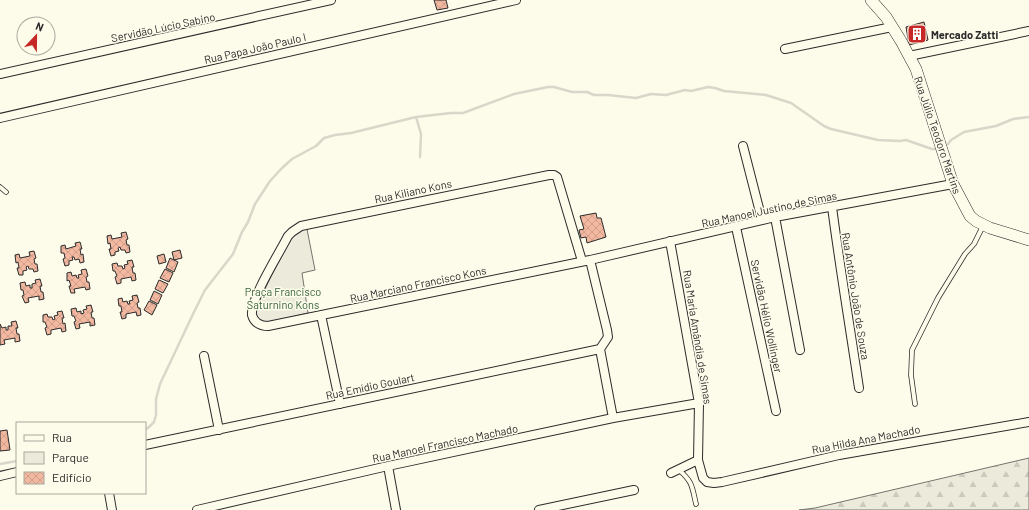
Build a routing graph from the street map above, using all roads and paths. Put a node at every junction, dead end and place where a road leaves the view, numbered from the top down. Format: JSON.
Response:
{"nodes":[{"id":1,"x":330,"y":0,"type":"edge"},
{"id":2,"x":516,"y":0,"type":"edge"},
{"id":3,"x":871,"y":0,"type":"edge"},
{"id":4,"x":892,"y":27,"type":"junction"},
{"id":5,"x":1029,"y":31,"type":"edge"},
{"id":6,"x":785,"y":50,"type":"dead end"},
{"id":7,"x":909,"y":56,"type":"junction"},
{"id":8,"x":0,"y":74,"type":"edge"},
{"id":9,"x":0,"y":118,"type":"edge"},
{"id":10,"x":743,"y":146,"type":"dead end"},
{"id":11,"x":954,"y":184,"type":"junction"},
{"id":12,"x":0,"y":187,"type":"edge"},
{"id":13,"x":6,"y":192,"type":"dead end"},
{"id":14,"x":832,"y":207,"type":"junction"},
{"id":15,"x":775,"y":217,"type":"junction"},
{"id":16,"x":762,"y":220,"type":"junction"},
{"id":17,"x":983,"y":226,"type":"junction"},
{"id":18,"x":736,"y":227,"type":"junction"},
{"id":19,"x":1029,"y":240,"type":"edge"},
{"id":20,"x":670,"y":241,"type":"junction"},
{"id":21,"x":586,"y":260,"type":"junction"},
{"id":22,"x":321,"y":315,"type":"junction"},
{"id":23,"x":259,"y":324,"type":"joint"},
{"id":24,"x":600,"y":349,"type":"junction"},
{"id":25,"x":800,"y":350,"type":"dead end"},
{"id":26,"x":204,"y":356,"type":"dead end"},
{"id":27,"x":859,"y":388,"type":"dead end"},
{"id":28,"x":699,"y":403,"type":"junction"},
{"id":29,"x":340,"y":404,"type":"junction"},
{"id":30,"x":915,"y":404,"type":"dead end"},
{"id":31,"x":776,"y":411,"type":"dead end"},
{"id":32,"x":613,"y":418,"type":"junction"},
{"id":33,"x":1029,"y":422,"type":"edge"},
{"id":34,"x":218,"y":430,"type":"junction"},
{"id":35,"x":146,"y":445,"type":"edge"},
{"id":36,"x":698,"y":460,"type":"junction"},
{"id":37,"x":388,"y":466,"type":"junction"},
{"id":38,"x":674,"y":471,"type":"joint"},
{"id":39,"x":16,"y":472,"type":"edge"},
{"id":40,"x":0,"y":476,"type":"edge"},
{"id":41,"x":707,"y":482,"type":"joint"},
{"id":42,"x":634,"y":490,"type":"dead end"},
{"id":43,"x":109,"y":494,"type":"edge"},
{"id":44,"x":696,"y":504,"type":"dead end"},
{"id":45,"x":112,"y":510,"type":"edge"},
{"id":46,"x":197,"y":510,"type":"edge"},
{"id":47,"x":396,"y":510,"type":"edge"},
{"id":48,"x":539,"y":510,"type":"edge"}],
"edges":[{"from":1,"to":8,"type":"street","name":"Servidão Lúcio Sabino"},
{"from":2,"to":9,"type":"street","name":"Rua Papa João Paulo I"},
{"from":3,"to":4,"type":"main road","name":"Rua Júlio Teodoro Martins"},
{"from":4,"to":6,"type":"street"},
{"from":4,"to":7,"type":"main road","name":"Rua Júlio Teodoro Martins"},
{"from":5,"to":7,"type":"street"},
{"from":7,"to":11,"type":"main road","name":"Rua Júlio Teodoro Martins"},
{"from":10,"to":16,"type":"street"},
{"from":11,"to":14,"type":"street","name":"Rua Manoel Justino de Simas"},
{"from":11,"to":17,"type":"main road","name":"Rua Júlio Teodoro Martins"},
{"from":12,"to":13,"type":"lane"},
{"from":14,"to":15,"type":"street","name":"Rua Manoel Justino de Simas"},
{"from":14,"to":27,"type":"street","name":"Rua Antônio João de Souza"},
{"from":15,"to":16,"type":"street","name":"Rua Manoel Justino de Simas"},
{"from":15,"to":25,"type":"street"},
{"from":16,"to":18,"type":"street","name":"Rua Manoel Justino de Simas"},
{"from":17,"to":19,"type":"main road","name":"Rua Júlio Teodoro Martins"},
{"from":17,"to":30,"type":"lane"},
{"from":18,"to":20,"type":"street","name":"Rua Manoel Justino de Simas"},
{"from":18,"to":31,"type":"street","name":"Servidão Hélio Wollinger"},
{"from":20,"to":21,"type":"street","name":"Rua Manoel Justino de Simas"},
{"from":20,"to":28,"type":"street","name":"Rua Maria Amândia de Simas"},
{"from":21,"to":22,"type":"street","name":"Rua Marciano Francisco Kons"},
{"from":21,"to":23,"type":"street","name":"Rua Kiliano Kons"},
{"from":21,"to":24,"type":"street"},
{"from":22,"to":23,"type":"street","name":"Rua Marciano Francisco Kons"},
{"from":22,"to":29,"type":"street"},
{"from":24,"to":29,"type":"street","name":"Rua Emídio Goulart"},
{"from":24,"to":32,"type":"street"},
{"from":26,"to":34,"type":"street"},
{"from":28,"to":32,"type":"street","name":"Rua Manoel Francisco Machado"},
{"from":28,"to":36,"type":"street","name":"Rua Maria Amândia de Simas"},
{"from":29,"to":34,"type":"street","name":"Rua Emídio Goulart"},
{"from":32,"to":37,"type":"street","name":"Rua Manoel Francisco Machado"},
{"from":33,"to":41,"type":"street","name":"Rua Hilda Ana Machado"},
{"from":34,"to":35,"type":"street","name":"Rua Emídio Goulart"},
{"from":36,"to":38,"type":"street"},
{"from":36,"to":41,"type":"street","name":"Rua Maria Amândia de Simas"},
{"from":37,"to":46,"type":"street","name":"Rua Manoel Francisco Machado"},
{"from":37,"to":47,"type":"street"},
{"from":38,"to":44,"type":"lane"},
{"from":39,"to":40,"type":"street"},
{"from":42,"to":48,"type":"street"},
{"from":43,"to":45,"type":"street"}]}
